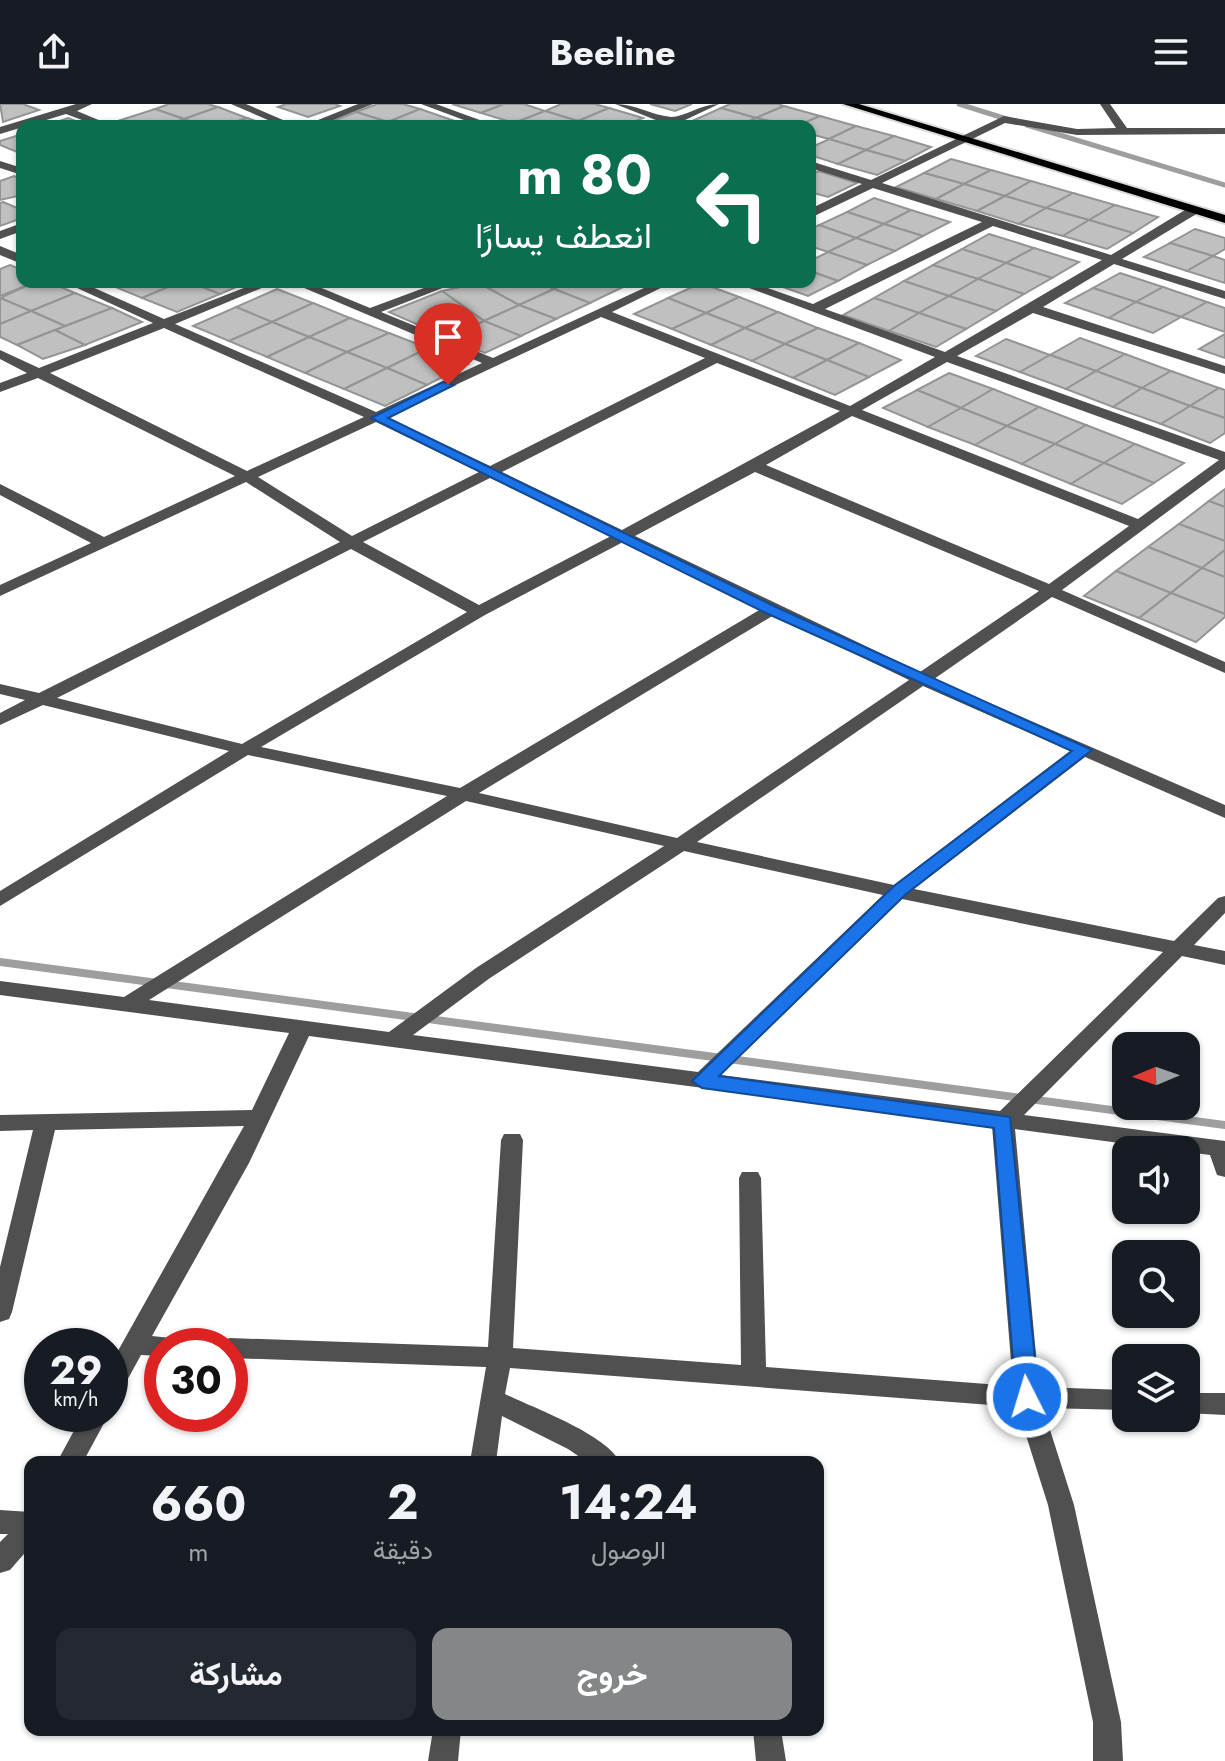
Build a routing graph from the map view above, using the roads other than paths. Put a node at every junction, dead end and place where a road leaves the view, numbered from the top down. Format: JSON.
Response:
{"nodes":[{"id":1,"x":50,"y":104,"type":"edge"},
{"id":2,"x":87,"y":104,"type":"edge"},
{"id":3,"x":236,"y":104,"type":"edge"},
{"id":4,"x":368,"y":104,"type":"edge"},
{"id":5,"x":426,"y":104,"type":"edge"},
{"id":6,"x":620,"y":104,"type":"edge"},
{"id":7,"x":714,"y":104,"type":"edge"},
{"id":8,"x":848,"y":104,"type":"edge"},
{"id":9,"x":1105,"y":104,"type":"edge"},
{"id":10,"x":66,"y":111,"type":"junction"},
{"id":11,"x":36,"y":120,"type":"edge"},
{"id":12,"x":91,"y":120,"type":"edge"},
{"id":13,"x":277,"y":120,"type":"edge"},
{"id":14,"x":324,"y":120,"type":"edge"},
{"id":15,"x":473,"y":120,"type":"edge"},
{"id":16,"x":669,"y":120,"type":"edge"},
{"id":17,"x":674,"y":120,"type":"edge"},
{"id":18,"x":1225,"y":131,"type":"edge"},
{"id":19,"x":1124,"y":132,"type":"junction"},
{"id":20,"x":967,"y":140,"type":"junction"},
{"id":21,"x":816,"y":166,"type":"edge"},
{"id":22,"x":874,"y":185,"type":"junction"},
{"id":23,"x":1194,"y":210,"type":"junction"},
{"id":24,"x":816,"y":211,"type":"edge"},
{"id":25,"x":1225,"y":219,"type":"edge"},
{"id":26,"x":991,"y":222,"type":"junction"},
{"id":27,"x":1111,"y":261,"type":"junction"},
{"id":28,"x":83,"y":288,"type":"edge"},
{"id":29,"x":255,"y":288,"type":"edge"},
{"id":30,"x":311,"y":288,"type":"edge"},
{"id":31,"x":436,"y":288,"type":"edge"},
{"id":32,"x":654,"y":288,"type":"edge"},
{"id":33,"x":756,"y":288,"type":"edge"},
{"id":34,"x":1225,"y":295,"type":"edge"},
{"id":35,"x":1032,"y":308,"type":"junction"},
{"id":36,"x":814,"y":309,"type":"junction"},
{"id":37,"x":370,"y":312,"type":"junction"},
{"id":38,"x":602,"y":313,"type":"junction"},
{"id":39,"x":164,"y":325,"type":"junction"},
{"id":40,"x":0,"y":354,"type":"edge"},
{"id":41,"x":945,"y":356,"type":"junction"},
{"id":42,"x":716,"y":358,"type":"junction"},
{"id":43,"x":494,"y":363,"type":"junction"},
{"id":44,"x":1225,"y":370,"type":"edge"},
{"id":45,"x":38,"y":373,"type":"junction"},
{"id":46,"x":0,"y":388,"type":"edge"},
{"id":47,"x":849,"y":412,"type":"junction"},
{"id":48,"x":378,"y":418,"type":"junction"},
{"id":49,"x":1225,"y":460,"type":"edge"},
{"id":50,"x":754,"y":466,"type":"junction"},
{"id":51,"x":490,"y":472,"type":"junction"},
{"id":52,"x":248,"y":477,"type":"junction"},
{"id":53,"x":0,"y":489,"type":"edge"},
{"id":54,"x":1138,"y":524,"type":"junction"},
{"id":55,"x":620,"y":537,"type":"junction"},
{"id":56,"x":351,"y":542,"type":"junction"},
{"id":57,"x":103,"y":543,"type":"junction"},
{"id":58,"x":0,"y":591,"type":"edge"},
{"id":59,"x":1049,"y":592,"type":"junction"},
{"id":60,"x":771,"y":610,"type":"junction"},
{"id":61,"x":479,"y":612,"type":"junction"},
{"id":62,"x":1225,"y":650,"type":"edge"},
{"id":63,"x":1217,"y":665,"type":"edge"},
{"id":64,"x":918,"y":678,"type":"junction"},
{"id":65,"x":0,"y":689,"type":"edge"},
{"id":66,"x":39,"y":699,"type":"junction"},
{"id":67,"x":0,"y":720,"type":"edge"},
{"id":68,"x":242,"y":749,"type":"junction"},
{"id":69,"x":1083,"y":750,"type":"junction"},
{"id":70,"x":462,"y":795,"type":"junction"},
{"id":71,"x":1225,"y":812,"type":"edge"},
{"id":72,"x":681,"y":844,"type":"junction"},
{"id":73,"x":900,"y":890,"type":"junction"},
{"id":74,"x":0,"y":900,"type":"edge"},
{"id":75,"x":1225,"y":902,"type":"edge"},
{"id":76,"x":1176,"y":949,"type":"junction"},
{"id":77,"x":1225,"y":958,"type":"edge"},
{"id":78,"x":0,"y":988,"type":"edge"},
{"id":79,"x":125,"y":1006,"type":"junction"},
{"id":80,"x":302,"y":1029,"type":"junction"},
{"id":81,"x":392,"y":1040,"type":"junction"},
{"id":82,"x":702,"y":1081,"type":"junction"},
{"id":83,"x":260,"y":1118,"type":"junction"},
{"id":84,"x":46,"y":1121,"type":"junction"},
{"id":85,"x":1003,"y":1122,"type":"junction"},
{"id":86,"x":0,"y":1123,"type":"edge"},
{"id":87,"x":512,"y":1140,"type":"dead end"},
{"id":88,"x":1223,"y":1156,"type":"edge"},
{"id":89,"x":750,"y":1178,"type":"dead end"},
{"id":90,"x":0,"y":1312,"type":"edge"},
{"id":91,"x":133,"y":1345,"type":"junction"},
{"id":92,"x":144,"y":1345,"type":"edge"},
{"id":93,"x":248,"y":1349,"type":"edge"},
{"id":94,"x":128,"y":1354,"type":"edge"},
{"id":95,"x":500,"y":1357,"type":"junction"},
{"id":96,"x":754,"y":1375,"type":"junction"},
{"id":97,"x":1027,"y":1397,"type":"junction"},
{"id":98,"x":491,"y":1399,"type":"junction"},
{"id":99,"x":1112,"y":1400,"type":"edge"},
{"id":100,"x":1200,"y":1403,"type":"edge"},
{"id":101,"x":1225,"y":1404,"type":"edge"},
{"id":102,"x":86,"y":1432,"type":"edge"},
{"id":103,"x":73,"y":1456,"type":"edge"},
{"id":104,"x":484,"y":1456,"type":"edge"},
{"id":105,"x":598,"y":1456,"type":"edge"},
{"id":106,"x":0,"y":1522,"type":"edge"},
{"id":107,"x":24,"y":1525,"type":"edge"},
{"id":108,"x":24,"y":1533,"type":"edge"},
{"id":109,"x":0,"y":1561,"type":"edge"},
{"id":110,"x":446,"y":1736,"type":"edge"},
{"id":111,"x":768,"y":1736,"type":"edge"},
{"id":112,"x":443,"y":1761,"type":"edge"},
{"id":113,"x":771,"y":1761,"type":"edge"},
{"id":114,"x":1108,"y":1761,"type":"edge"}],
"edges":[{"from":1,"to":10,"type":"street"},
{"from":2,"to":10,"type":"street"},
{"from":3,"to":13,"type":"street"},
{"from":4,"to":14,"type":"street"},
{"from":5,"to":15,"type":"street"},
{"from":6,"to":16,"type":"street"},
{"from":7,"to":17,"type":"street"},
{"from":8,"to":20,"type":"main road"},
{"from":9,"to":19,"type":"street"},
{"from":10,"to":11,"type":"street"},
{"from":10,"to":12,"type":"street"},
{"from":18,"to":19,"type":"street"},
{"from":19,"to":20,"type":"street"},
{"from":20,"to":22,"type":"street"},
{"from":20,"to":23,"type":"main road"},
{"from":21,"to":22,"type":"street"},
{"from":22,"to":24,"type":"street"},
{"from":22,"to":26,"type":"street"},
{"from":23,"to":25,"type":"main road"},
{"from":23,"to":27,"type":"street"},
{"from":26,"to":27,"type":"street"},
{"from":26,"to":36,"type":"street"},
{"from":27,"to":34,"type":"street"},
{"from":27,"to":35,"type":"street"},
{"from":28,"to":39,"type":"street"},
{"from":29,"to":39,"type":"street"},
{"from":30,"to":37,"type":"street"},
{"from":31,"to":37,"type":"street"},
{"from":32,"to":38,"type":"street"},
{"from":33,"to":36,"type":"street"},
{"from":35,"to":41,"type":"street"},
{"from":35,"to":44,"type":"street"},
{"from":36,"to":41,"type":"street"},
{"from":37,"to":43,"type":"street"},
{"from":38,"to":42,"type":"street"},
{"from":38,"to":43,"type":"street"},
{"from":39,"to":45,"type":"street"},
{"from":39,"to":48,"type":"street"},
{"from":40,"to":45,"type":"street"},
{"from":41,"to":47,"type":"street"},
{"from":41,"to":49,"type":"street"},
{"from":42,"to":47,"type":"street"},
{"from":42,"to":51,"type":"street"},
{"from":43,"to":48,"type":"street"},
{"from":45,"to":46,"type":"street"},
{"from":45,"to":52,"type":"street"},
{"from":47,"to":50,"type":"street"},
{"from":47,"to":54,"type":"street"},
{"from":48,"to":51,"type":"street"},
{"from":48,"to":52,"type":"street"},
{"from":49,"to":54,"type":"street"},
{"from":50,"to":55,"type":"street"},
{"from":50,"to":59,"type":"street"},
{"from":51,"to":55,"type":"street"},
{"from":51,"to":56,"type":"street"},
{"from":52,"to":56,"type":"street"},
{"from":52,"to":57,"type":"street"},
{"from":53,"to":57,"type":"street"},
{"from":54,"to":59,"type":"street"},
{"from":55,"to":60,"type":"street"},
{"from":55,"to":61,"type":"street"},
{"from":56,"to":61,"type":"street"},
{"from":56,"to":66,"type":"street"},
{"from":57,"to":58,"type":"street"},
{"from":59,"to":63,"type":"street"},
{"from":59,"to":64,"type":"street"},
{"from":60,"to":64,"type":"street"},
{"from":60,"to":70,"type":"street"},
{"from":61,"to":68,"type":"street"},
{"from":62,"to":63,"type":"street"},
{"from":64,"to":69,"type":"street"},
{"from":64,"to":72,"type":"street"},
{"from":65,"to":66,"type":"street"},
{"from":66,"to":67,"type":"street"},
{"from":66,"to":68,"type":"street"},
{"from":68,"to":70,"type":"street"},
{"from":68,"to":74,"type":"street"},
{"from":69,"to":71,"type":"street"},
{"from":69,"to":73,"type":"street"},
{"from":70,"to":72,"type":"street"},
{"from":70,"to":79,"type":"street"},
{"from":72,"to":73,"type":"street"},
{"from":72,"to":81,"type":"street"},
{"from":73,"to":76,"type":"street"},
{"from":73,"to":82,"type":"street"},
{"from":75,"to":76,"type":"street"},
{"from":76,"to":77,"type":"street"},
{"from":76,"to":85,"type":"street"},
{"from":78,"to":79,"type":"street"},
{"from":79,"to":80,"type":"street"},
{"from":80,"to":81,"type":"street"},
{"from":80,"to":83,"type":"street"},
{"from":81,"to":82,"type":"street"},
{"from":82,"to":85,"type":"street"},
{"from":83,"to":84,"type":"street"},
{"from":83,"to":91,"type":"street"},
{"from":84,"to":86,"type":"street"},
{"from":84,"to":90,"type":"street"},
{"from":85,"to":88,"type":"street"},
{"from":85,"to":97,"type":"street"},
{"from":87,"to":95,"type":"street"},
{"from":89,"to":96,"type":"street"},
{"from":91,"to":92,"type":"street"},
{"from":91,"to":94,"type":"street"},
{"from":93,"to":95,"type":"street"},
{"from":95,"to":96,"type":"street"},
{"from":95,"to":98,"type":"street"},
{"from":96,"to":97,"type":"street"},
{"from":97,"to":99,"type":"street"},
{"from":97,"to":114,"type":"street"},
{"from":98,"to":104,"type":"street"},
{"from":98,"to":105,"type":"street"},
{"from":100,"to":101,"type":"street"},
{"from":102,"to":103,"type":"street"},
{"from":106,"to":107,"type":"street"},
{"from":108,"to":109,"type":"street"},
{"from":110,"to":112,"type":"street"},
{"from":111,"to":113,"type":"street"}]}
